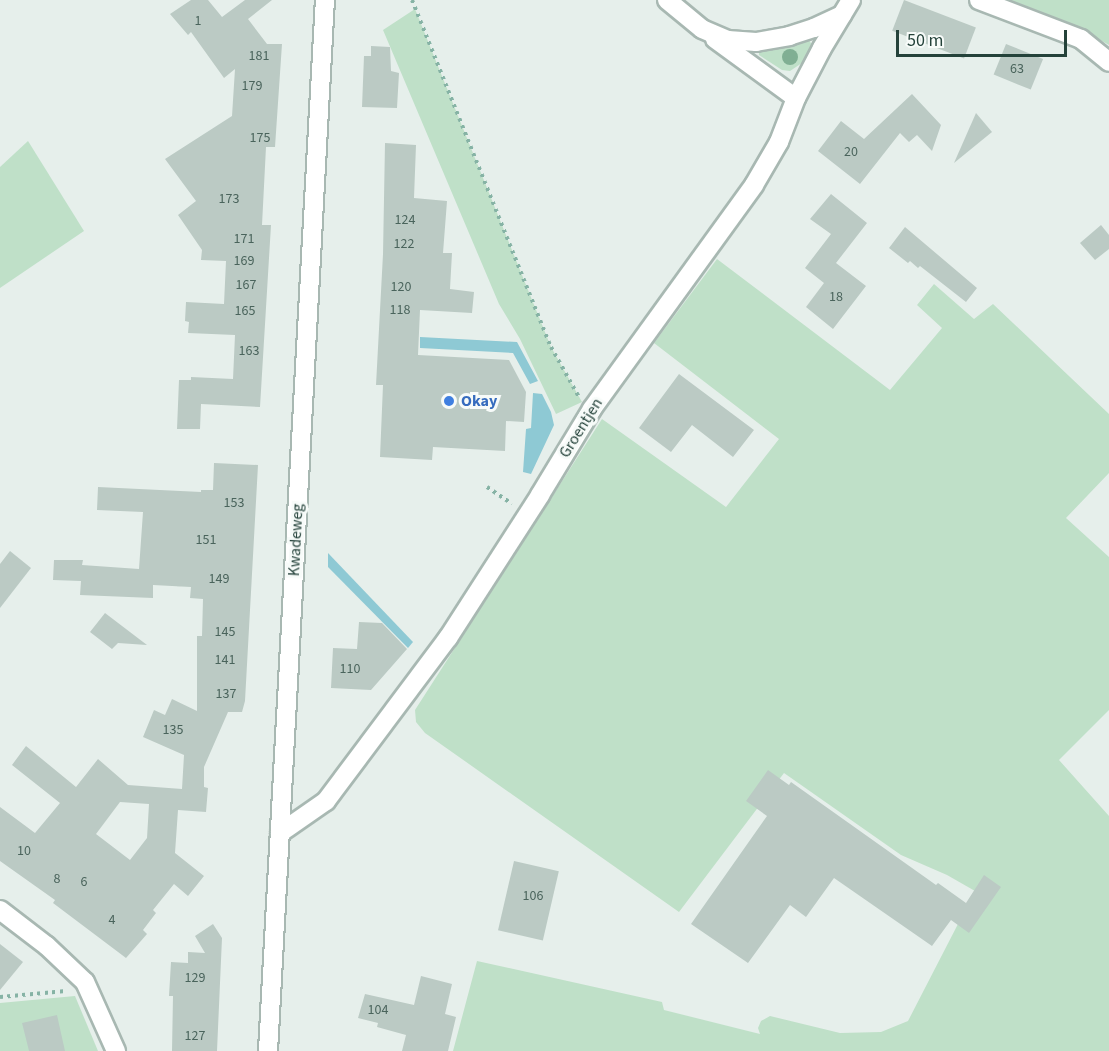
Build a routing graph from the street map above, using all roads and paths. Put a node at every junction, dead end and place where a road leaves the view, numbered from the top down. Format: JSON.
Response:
{"nodes":[{"id":1,"x":325,"y":0,"type":"edge"},
{"id":2,"x":412,"y":0,"type":"edge"},
{"id":3,"x":667,"y":0,"type":"edge"},
{"id":4,"x":980,"y":0,"type":"edge"},
{"id":5,"x":846,"y":7,"type":"edge"},
{"id":6,"x":702,"y":29,"type":"junction"},
{"id":7,"x":1109,"y":62,"type":"edge"},
{"id":8,"x":796,"y":98,"type":"junction"},
{"id":9,"x":592,"y":409,"type":"junction"},
{"id":10,"x":487,"y":487,"type":"dead end"},
{"id":11,"x":528,"y":515,"type":"junction"},
{"id":12,"x":280,"y":833,"type":"junction"},
{"id":13,"x":0,"y":910,"type":"edge"},
{"id":14,"x":88,"y":988,"type":"junction"},
{"id":15,"x":0,"y":997,"type":"edge"},
{"id":16,"x":116,"y":1051,"type":"edge"},
{"id":17,"x":268,"y":1051,"type":"edge"}],
"edges":[{"from":1,"to":12,"type":"street","name":"Kwadeweg"},
{"from":2,"to":9,"type":"path"},
{"from":3,"to":6,"type":"street"},
{"from":4,"to":7,"type":"street"},
{"from":5,"to":6,"type":"street"},
{"from":5,"to":8,"type":"street","name":"Groentjen"},
{"from":6,"to":8,"type":"street"},
{"from":8,"to":9,"type":"street","name":"Groentjen"},
{"from":9,"to":11,"type":"street","name":"Groentjen"},
{"from":10,"to":11,"type":"path"},
{"from":11,"to":12,"type":"street","name":"Groentjen"},
{"from":12,"to":17,"type":"street","name":"Kwadeweg"},
{"from":13,"to":14,"type":"street"},
{"from":14,"to":15,"type":"path"},
{"from":14,"to":16,"type":"street"}]}
